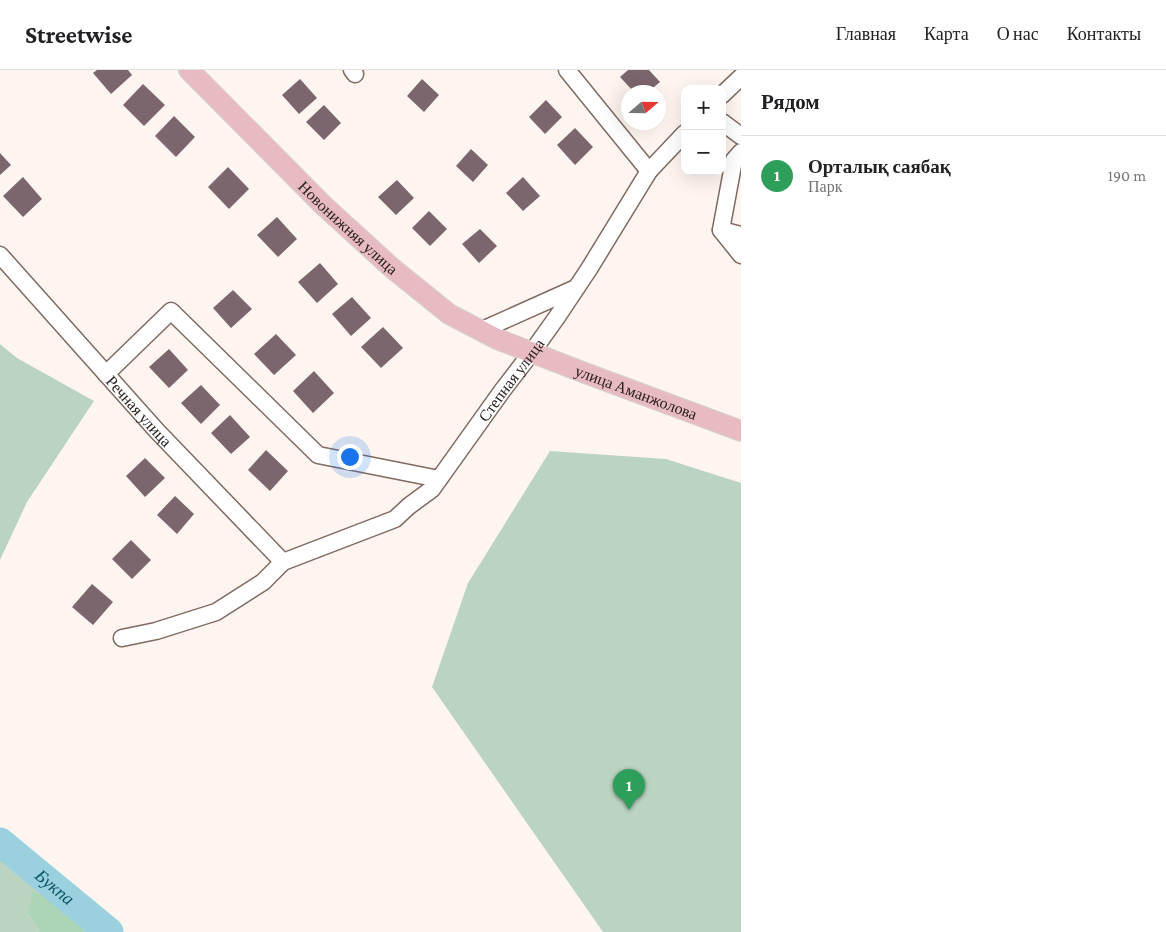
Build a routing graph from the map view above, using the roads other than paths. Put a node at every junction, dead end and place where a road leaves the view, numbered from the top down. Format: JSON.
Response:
{"nodes":[{"id":1,"x":189,"y":70,"type":"edge"},
{"id":2,"x":567,"y":70,"type":"edge"},
{"id":3,"x":741,"y":77,"type":"edge"},
{"id":4,"x":726,"y":91,"type":"edge"},
{"id":5,"x":726,"y":125,"type":"edge"},
{"id":6,"x":741,"y":136,"type":"edge"},
{"id":7,"x":681,"y":137,"type":"edge"},
{"id":8,"x":741,"y":152,"type":"edge"},
{"id":9,"x":649,"y":171,"type":"junction"},
{"id":10,"x":721,"y":230,"type":"junction"},
{"id":11,"x":741,"y":235,"type":"edge"},
{"id":12,"x":0,"y":255,"type":"edge"},
{"id":13,"x":741,"y":255,"type":"edge"},
{"id":14,"x":576,"y":288,"type":"junction"},
{"id":15,"x":480,"y":331,"type":"junction"},
{"id":16,"x":532,"y":352,"type":"junction"},
{"id":17,"x":106,"y":374,"type":"junction"},
{"id":18,"x":741,"y":431,"type":"edge"},
{"id":19,"x":439,"y":479,"type":"junction"},
{"id":20,"x":283,"y":562,"type":"junction"},
{"id":21,"x":122,"y":638,"type":"dead end"}],
"edges":[{"from":1,"to":15,"type":"main road","name":"Новонижняя улица"},
{"from":2,"to":9,"type":"street"},
{"from":3,"to":4,"type":"street"},
{"from":5,"to":6,"type":"street"},
{"from":7,"to":9,"type":"street","name":"Степная улица"},
{"from":8,"to":10,"type":"street"},
{"from":9,"to":14,"type":"street","name":"Степная улица"},
{"from":10,"to":11,"type":"street"},
{"from":10,"to":13,"type":"street"},
{"from":12,"to":17,"type":"street","name":"Речная улица"},
{"from":14,"to":15,"type":"street"},
{"from":14,"to":16,"type":"street","name":"Степная улица"},
{"from":15,"to":16,"type":"main road","name":"Новонижняя улица"},
{"from":16,"to":18,"type":"main road","name":"улица Аманжолова"},
{"from":16,"to":19,"type":"street","name":"Степная улица"},
{"from":17,"to":19,"type":"street"},
{"from":17,"to":20,"type":"street","name":"Речная улица"},
{"from":19,"to":20,"type":"street","name":"Степная улица"},
{"from":20,"to":21,"type":"street"}]}
